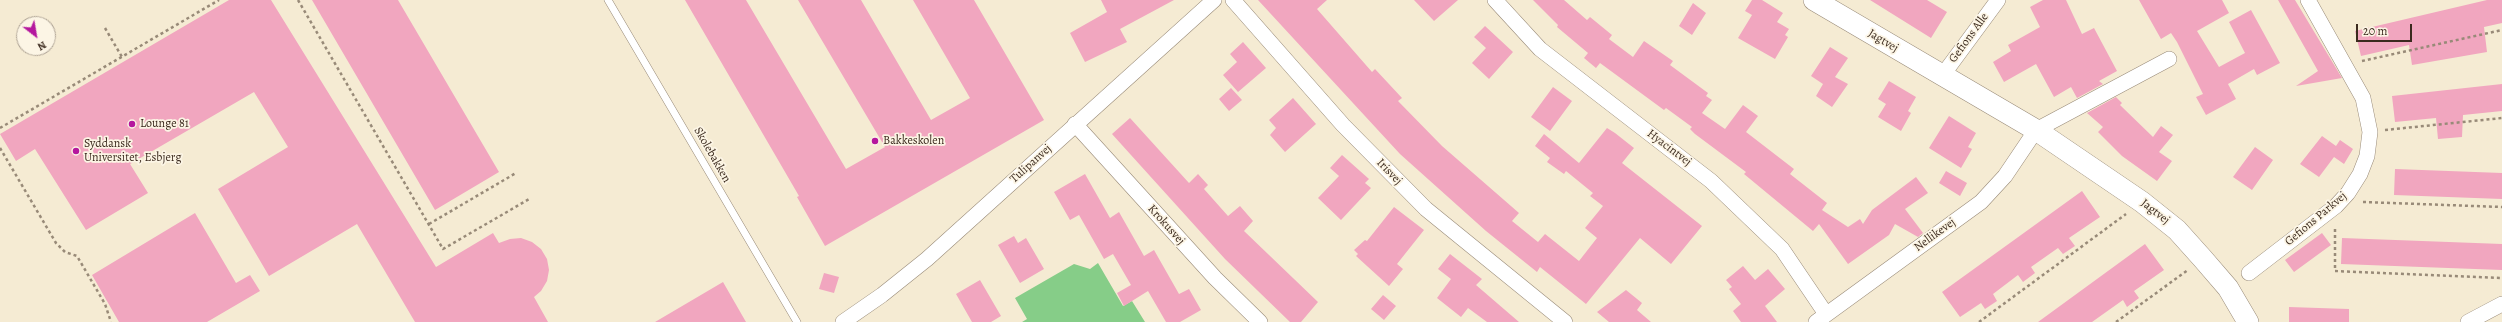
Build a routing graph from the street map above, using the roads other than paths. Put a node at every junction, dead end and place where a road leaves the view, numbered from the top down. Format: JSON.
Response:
{"nodes":[{"id":1,"x":608,"y":0,"type":"edge"},
{"id":2,"x":1214,"y":0,"type":"edge"},
{"id":3,"x":1233,"y":0,"type":"edge"},
{"id":4,"x":1495,"y":0,"type":"edge"},
{"id":5,"x":1814,"y":0,"type":"edge"},
{"id":6,"x":1998,"y":0,"type":"edge"},
{"id":7,"x":2308,"y":0,"type":"edge"},
{"id":8,"x":2168,"y":59,"type":"dead end"},
{"id":9,"x":1942,"y":76,"type":"junction"},
{"id":10,"x":1075,"y":124,"type":"junction"},
{"id":11,"x":2036,"y":130,"type":"junction"},
{"id":12,"x":2249,"y":272,"type":"dead end"},
{"id":13,"x":2502,"y":304,"type":"edge"},
{"id":14,"x":1821,"y":318,"type":"edge"},
{"id":15,"x":797,"y":322,"type":"edge"},
{"id":16,"x":843,"y":322,"type":"edge"},
{"id":17,"x":1260,"y":322,"type":"edge"},
{"id":18,"x":1565,"y":322,"type":"edge"},
{"id":19,"x":2248,"y":322,"type":"edge"},
{"id":20,"x":2468,"y":322,"type":"edge"}],
"edges":[{"from":1,"to":15,"type":"lane","name":"Skolebakken"},
{"from":2,"to":10,"type":"street","name":"Tulipanvej"},
{"from":3,"to":18,"type":"street","name":"Irisvej"},
{"from":4,"to":14,"type":"street","name":"Hyacintvej"},
{"from":5,"to":9,"type":"street","name":"Jagtvej"},
{"from":6,"to":9,"type":"street","name":"Gefions Alle"},
{"from":7,"to":12,"type":"street","name":"Gefions Parkvej"},
{"from":8,"to":11,"type":"street"},
{"from":9,"to":11,"type":"street","name":"Jagtvej"},
{"from":10,"to":16,"type":"street","name":"Tulipanvej"},
{"from":10,"to":17,"type":"street","name":"Krokusvej"},
{"from":11,"to":14,"type":"street","name":"Nellikevej"},
{"from":11,"to":19,"type":"street","name":"Jagtvej"},
{"from":13,"to":20,"type":"street"}]}
